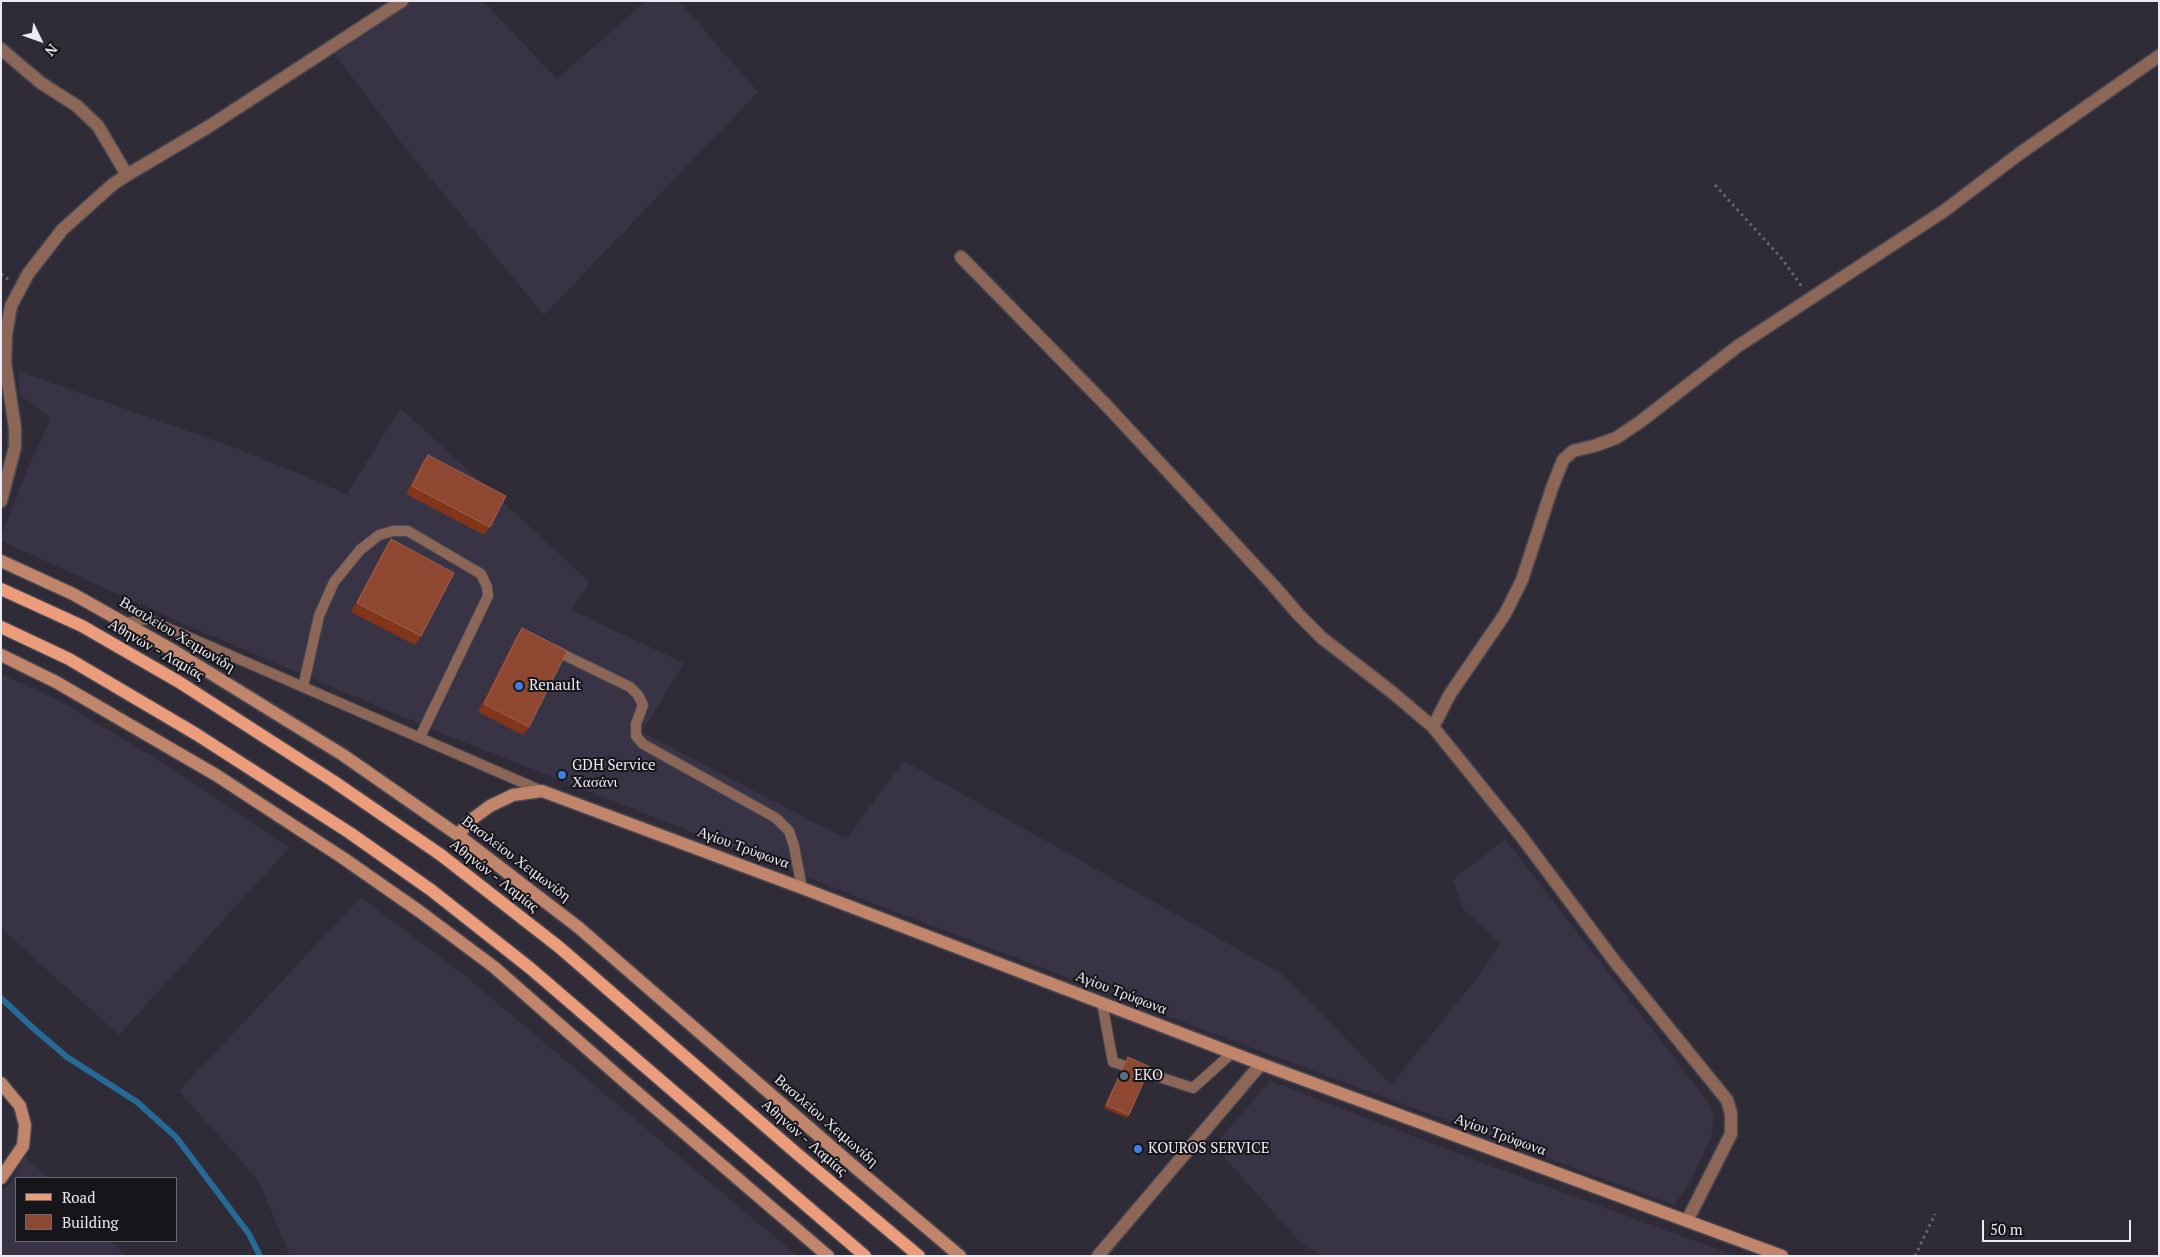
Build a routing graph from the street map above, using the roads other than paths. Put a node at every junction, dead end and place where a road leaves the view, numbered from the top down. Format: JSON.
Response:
{"nodes":[{"id":1,"x":402,"y":1,"type":"edge"},
{"id":2,"x":1,"y":49,"type":"edge"},
{"id":3,"x":2159,"y":56,"type":"edge"},
{"id":4,"x":126,"y":174,"type":"junction"},
{"id":5,"x":961,"y":257,"type":"dead end"},
{"id":6,"x":1,"y":501,"type":"edge"},
{"id":7,"x":1,"y":561,"type":"edge"},
{"id":8,"x":1,"y":589,"type":"edge"},
{"id":9,"x":127,"y":624,"type":"junction"},
{"id":10,"x":1,"y":627,"type":"edge"},
{"id":11,"x":545,"y":646,"type":"edge"},
{"id":12,"x":1,"y":655,"type":"edge"},
{"id":13,"x":303,"y":687,"type":"junction"},
{"id":14,"x":1433,"y":727,"type":"junction"},
{"id":15,"x":420,"y":737,"type":"junction"},
{"id":16,"x":542,"y":792,"type":"junction"},
{"id":17,"x":458,"y":835,"type":"junction"},
{"id":18,"x":802,"y":888,"type":"junction"},
{"id":19,"x":1102,"y":1003,"type":"junction"},
{"id":20,"x":1232,"y":1053,"type":"junction"},
{"id":21,"x":1261,"y":1064,"type":"junction"},
{"id":22,"x":1,"y":1083,"type":"edge"},
{"id":23,"x":1,"y":1178,"type":"edge"},
{"id":24,"x":1687,"y":1221,"type":"junction"},
{"id":25,"x":828,"y":1256,"type":"edge"},
{"id":26,"x":865,"y":1256,"type":"edge"},
{"id":27,"x":919,"y":1256,"type":"edge"},
{"id":28,"x":960,"y":1256,"type":"edge"},
{"id":29,"x":1098,"y":1256,"type":"edge"},
{"id":30,"x":1782,"y":1256,"type":"edge"}],
"edges":[{"from":1,"to":4,"type":"street"},
{"from":2,"to":4,"type":"street"},
{"from":3,"to":14,"type":"street"},
{"from":4,"to":6,"type":"street"},
{"from":5,"to":14,"type":"street"},
{"from":7,"to":9,"type":"street","name":"Βασιλείου Χειμωνίδη"},
{"from":8,"to":27,"type":"main road","name":"Αθηνών - Λαμίας"},
{"from":9,"to":13,"type":"lane"},
{"from":9,"to":17,"type":"street","name":"Βασιλείου Χειμωνίδη"},
{"from":10,"to":26,"type":"main road"},
{"from":11,"to":18,"type":"lane"},
{"from":12,"to":25,"type":"street"},
{"from":13,"to":15,"type":"lane"},
{"from":13,"to":15,"type":"lane"},
{"from":14,"to":24,"type":"street"},
{"from":15,"to":16,"type":"lane"},
{"from":16,"to":17,"type":"street","name":"Αγίου Τρύφωνα"},
{"from":16,"to":18,"type":"street","name":"Αγίου Τρύφωνα"},
{"from":17,"to":28,"type":"street","name":"Βασιλείου Χειμωνίδη"},
{"from":18,"to":19,"type":"street","name":"Αγίου Τρύφωνα"},
{"from":19,"to":20,"type":"street","name":"Αγίου Τρύφωνα"},
{"from":19,"to":20,"type":"lane"},
{"from":20,"to":21,"type":"street","name":"Αγίου Τρύφωνα"},
{"from":21,"to":24,"type":"street","name":"Αγίου Τρύφωνα"},
{"from":21,"to":29,"type":"street"},
{"from":22,"to":23,"type":"street"},
{"from":24,"to":30,"type":"street","name":"Αγίου Τρύφωνα"}]}
